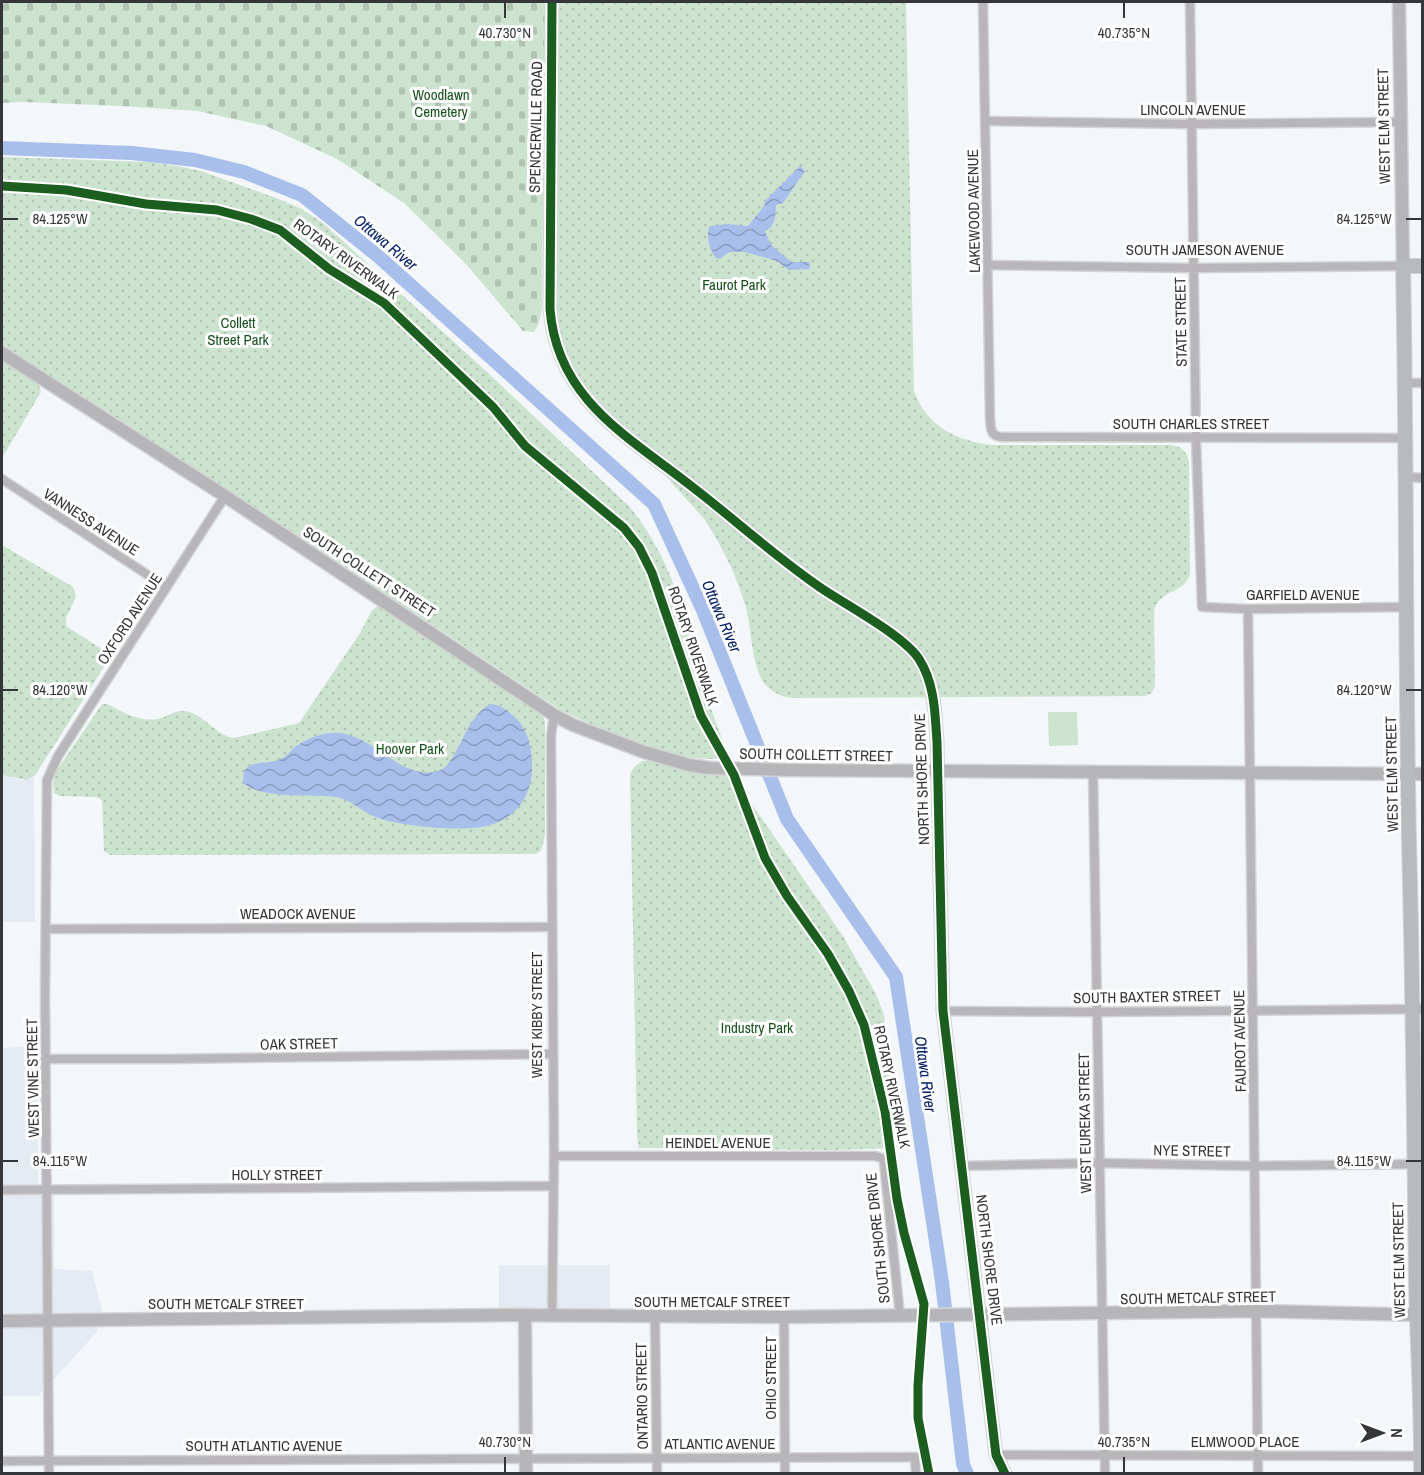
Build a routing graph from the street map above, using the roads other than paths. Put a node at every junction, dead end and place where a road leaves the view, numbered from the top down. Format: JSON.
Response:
{"nodes":[{"id":1,"x":552,"y":2,"type":"edge"},
{"id":2,"x":983,"y":2,"type":"edge"},
{"id":3,"x":1190,"y":2,"type":"edge"},
{"id":4,"x":1399,"y":2,"type":"edge"},
{"id":5,"x":985,"y":121,"type":"junction"},
{"id":6,"x":1401,"y":122,"type":"junction"},
{"id":7,"x":1190,"y":124,"type":"junction"},
{"id":8,"x":549,"y":253,"type":"joint"},
{"id":9,"x":988,"y":265,"type":"junction"},
{"id":10,"x":1403,"y":266,"type":"junction"},
{"id":11,"x":1422,"y":266,"type":"edge"},
{"id":12,"x":1194,"y":268,"type":"junction"},
{"id":13,"x":2,"y":353,"type":"edge"},
{"id":14,"x":1405,"y":383,"type":"junction"},
{"id":15,"x":1422,"y":383,"type":"edge"},
{"id":16,"x":990,"y":419,"type":"joint"},
{"id":17,"x":1406,"y":438,"type":"junction"},
{"id":18,"x":1196,"y":439,"type":"junction"},
{"id":19,"x":1407,"y":477,"type":"junction"},
{"id":20,"x":1422,"y":478,"type":"edge"},
{"id":21,"x":2,"y":479,"type":"edge"},
{"id":22,"x":225,"y":496,"type":"junction"},
{"id":23,"x":166,"y":587,"type":"junction"},
{"id":24,"x":1202,"y":607,"type":"joint"},
{"id":25,"x":1406,"y":607,"type":"junction"},
{"id":26,"x":1248,"y":609,"type":"junction"},
{"id":27,"x":554,"y":715,"type":"junction"},
{"id":28,"x":58,"y":756,"type":"joint"},
{"id":29,"x":937,"y":771,"type":"junction"},
{"id":30,"x":1250,"y":771,"type":"junction"},
{"id":31,"x":1093,"y":772,"type":"junction"},
{"id":32,"x":1408,"y":774,"type":"junction"},
{"id":33,"x":1422,"y":774,"type":"edge"},
{"id":34,"x":551,"y":927,"type":"junction"},
{"id":35,"x":46,"y":929,"type":"junction"},
{"id":36,"x":1418,"y":1009,"type":"edge"},
{"id":37,"x":1253,"y":1010,"type":"junction"},
{"id":38,"x":943,"y":1011,"type":"junction"},
{"id":39,"x":1096,"y":1012,"type":"junction"},
{"id":40,"x":552,"y":1054,"type":"junction"},
{"id":41,"x":46,"y":1059,"type":"junction"},
{"id":42,"x":554,"y":1156,"type":"junction"},
{"id":43,"x":882,"y":1158,"type":"joint"},
{"id":44,"x":1100,"y":1163,"type":"junction"},
{"id":45,"x":1418,"y":1164,"type":"edge"},
{"id":46,"x":961,"y":1166,"type":"junction"},
{"id":47,"x":1255,"y":1166,"type":"junction"},
{"id":48,"x":553,"y":1186,"type":"junction"},
{"id":49,"x":2,"y":1190,"type":"edge"},
{"id":50,"x":46,"y":1191,"type":"junction"},
{"id":51,"x":1256,"y":1311,"type":"junction"},
{"id":52,"x":1101,"y":1314,"type":"junction"},
{"id":53,"x":981,"y":1315,"type":"junction"},
{"id":54,"x":525,"y":1316,"type":"junction"},
{"id":55,"x":552,"y":1316,"type":"junction"},
{"id":56,"x":900,"y":1316,"type":"junction"},
{"id":57,"x":1420,"y":1316,"type":"edge"},
{"id":58,"x":655,"y":1317,"type":"junction"},
{"id":59,"x":784,"y":1317,"type":"junction"},
{"id":60,"x":47,"y":1320,"type":"junction"},
{"id":61,"x":2,"y":1321,"type":"edge"},
{"id":62,"x":996,"y":1455,"type":"junction"},
{"id":63,"x":1258,"y":1455,"type":"junction"},
{"id":64,"x":1104,"y":1456,"type":"junction"},
{"id":65,"x":1421,"y":1456,"type":"junction"},
{"id":66,"x":657,"y":1458,"type":"junction"},
{"id":67,"x":785,"y":1458,"type":"junction"},
{"id":68,"x":526,"y":1459,"type":"junction"},
{"id":69,"x":2,"y":1461,"type":"edge"},
{"id":70,"x":49,"y":1461,"type":"junction"},
{"id":71,"x":49,"y":1473,"type":"edge"},
{"id":72,"x":526,"y":1473,"type":"edge"},
{"id":73,"x":657,"y":1473,"type":"edge"},
{"id":74,"x":785,"y":1473,"type":"edge"},
{"id":75,"x":916,"y":1473,"type":"edge"},
{"id":76,"x":1005,"y":1473,"type":"edge"},
{"id":77,"x":1105,"y":1473,"type":"edge"},
{"id":78,"x":1258,"y":1473,"type":"edge"},
{"id":79,"x":1420,"y":1473,"type":"edge"}],
"edges":[{"from":1,"to":8,"type":"street","name":"SPENCERVILLE ROAD"},
{"from":2,"to":5,"type":"street","name":"LAKEWOOD AVENUE"},
{"from":3,"to":7,"type":"street","name":"STATE STREET"},
{"from":4,"to":6,"type":"street","name":"WEST ELM STREET"},
{"from":5,"to":7,"type":"street","name":"LINCOLN AVENUE"},
{"from":5,"to":9,"type":"street","name":"LAKEWOOD AVENUE"},
{"from":6,"to":7,"type":"street","name":"LINCOLN AVENUE"},
{"from":6,"to":10,"type":"street","name":"WEST ELM STREET"},
{"from":7,"to":12,"type":"street","name":"STATE STREET"},
{"from":8,"to":29,"type":"street","name":"NORTH SHORE DRIVE"},
{"from":9,"to":12,"type":"street","name":"SOUTH JAMESON AVENUE"},
{"from":9,"to":16,"type":"street","name":"LAKEWOOD AVENUE"},
{"from":10,"to":11,"type":"main road","name":"SOUTH JAMESON AVENUE"},
{"from":10,"to":12,"type":"street","name":"SOUTH JAMESON AVENUE"},
{"from":10,"to":14,"type":"main road","name":"WEST ELM STREET"},
{"from":12,"to":18,"type":"street","name":"STATE STREET"},
{"from":13,"to":22,"type":"street","name":"SOUTH COLLETT STREET"},
{"from":14,"to":15,"type":"street"},
{"from":14,"to":17,"type":"main road","name":"WEST ELM STREET"},
{"from":16,"to":18,"type":"street","name":"SOUTH CHARLES STREET"},
{"from":17,"to":18,"type":"street","name":"SOUTH CHARLES STREET"},
{"from":17,"to":19,"type":"main road","name":"WEST ELM STREET"},
{"from":18,"to":24,"type":"street","name":"STATE STREET"},
{"from":19,"to":20,"type":"street"},
{"from":19,"to":25,"type":"main road","name":"WEST ELM STREET"},
{"from":21,"to":23,"type":"street","name":"VANNESS AVENUE"},
{"from":22,"to":23,"type":"street","name":"OXFORD AVENUE"},
{"from":22,"to":27,"type":"street","name":"SOUTH COLLETT STREET"},
{"from":23,"to":28,"type":"street","name":"OXFORD AVENUE"},
{"from":24,"to":26,"type":"street","name":"GARFIELD AVENUE"},
{"from":25,"to":26,"type":"street","name":"GARFIELD AVENUE"},
{"from":25,"to":32,"type":"main road","name":"WEST ELM STREET"},
{"from":26,"to":30,"type":"street","name":"FAUROT AVENUE"},
{"from":27,"to":29,"type":"street","name":"SOUTH COLLETT STREET"},
{"from":27,"to":34,"type":"street","name":"WEST KIBBY STREET"},
{"from":28,"to":35,"type":"street","name":"WEST VINE STREET"},
{"from":29,"to":31,"type":"street","name":"SOUTH COLLETT STREET"},
{"from":29,"to":38,"type":"street","name":"NORTH SHORE DRIVE"},
{"from":30,"to":31,"type":"street","name":"SOUTH COLLETT STREET"},
{"from":30,"to":32,"type":"street","name":"SOUTH COLLETT STREET"},
{"from":30,"to":37,"type":"street","name":"FAUROT AVENUE"},
{"from":31,"to":39,"type":"street","name":"WEST EUREKA STREET"},
{"from":32,"to":33,"type":"street","name":"SOUTH COLLETT STREET"},
{"from":32,"to":36,"type":"main road","name":"WEST ELM STREET"},
{"from":34,"to":35,"type":"street","name":"WEADOCK AVENUE"},
{"from":34,"to":40,"type":"street","name":"WEST KIBBY STREET"},
{"from":35,"to":41,"type":"street","name":"WEST VINE STREET"},
{"from":36,"to":37,"type":"street","name":"SOUTH BAXTER STREET"},
{"from":36,"to":45,"type":"main road","name":"WEST ELM STREET"},
{"from":37,"to":39,"type":"street","name":"SOUTH BAXTER STREET"},
{"from":37,"to":47,"type":"street","name":"FAUROT AVENUE"},
{"from":38,"to":39,"type":"street","name":"SOUTH BAXTER STREET"},
{"from":38,"to":46,"type":"street","name":"NORTH SHORE DRIVE"},
{"from":39,"to":44,"type":"street","name":"WEST EUREKA STREET"},
{"from":40,"to":41,"type":"street","name":"OAK STREET"},
{"from":40,"to":42,"type":"street","name":"WEST KIBBY STREET"},
{"from":41,"to":50,"type":"street","name":"WEST VINE STREET"},
{"from":42,"to":43,"type":"street","name":"HEINDEL AVENUE"},
{"from":42,"to":48,"type":"street","name":"WEST KIBBY STREET"},
{"from":43,"to":56,"type":"street","name":"SOUTH SHORE DRIVE"},
{"from":44,"to":46,"type":"street","name":"NYE STREET"},
{"from":44,"to":47,"type":"street","name":"NYE STREET"},
{"from":44,"to":52,"type":"street","name":"WEST EUREKA STREET"},
{"from":45,"to":47,"type":"street","name":"NYE STREET"},
{"from":45,"to":57,"type":"main road","name":"WEST ELM STREET"},
{"from":46,"to":53,"type":"street","name":"NORTH SHORE DRIVE"},
{"from":47,"to":51,"type":"street","name":"FAUROT AVENUE"},
{"from":48,"to":50,"type":"street","name":"HOLLY STREET"},
{"from":48,"to":55,"type":"street","name":"WEST KIBBY STREET"},
{"from":49,"to":50,"type":"street","name":"HOLLY STREET"},
{"from":50,"to":60,"type":"street","name":"WEST VINE STREET"},
{"from":51,"to":52,"type":"street","name":"SOUTH METCALF STREET"},
{"from":51,"to":57,"type":"street","name":"SOUTH METCALF STREET"},
{"from":51,"to":63,"type":"street","name":"FAUROT AVENUE"},
{"from":52,"to":53,"type":"street","name":"SOUTH METCALF STREET"},
{"from":52,"to":64,"type":"street","name":"WEST EUREKA STREET"},
{"from":53,"to":56,"type":"street","name":"SOUTH METCALF STREET"},
{"from":53,"to":62,"type":"street","name":"NORTH SHORE DRIVE"},
{"from":54,"to":55,"type":"street","name":"SOUTH METCALF STREET"},
{"from":54,"to":60,"type":"street","name":"SOUTH METCALF STREET"},
{"from":54,"to":68,"type":"street"},
{"from":55,"to":58,"type":"street","name":"SOUTH METCALF STREET"},
{"from":56,"to":59,"type":"street","name":"SOUTH METCALF STREET"},
{"from":57,"to":65,"type":"main road","name":"WEST ELM STREET"},
{"from":58,"to":59,"type":"street","name":"SOUTH METCALF STREET"},
{"from":58,"to":66,"type":"street","name":"ONTARIO STREET"},
{"from":59,"to":67,"type":"street","name":"OHIO STREET"},
{"from":60,"to":61,"type":"street","name":"SOUTH METCALF STREET"},
{"from":60,"to":70,"type":"street","name":"WEST VINE STREET"},
{"from":62,"to":64,"type":"street","name":"ELMWOOD PLACE"},
{"from":62,"to":76,"type":"street","name":"NORTH SHORE DRIVE"},
{"from":63,"to":64,"type":"street","name":"ELMWOOD PLACE"},
{"from":63,"to":65,"type":"street","name":"ELMWOOD PLACE"},
{"from":63,"to":78,"type":"street","name":"FAUROT AVENUE"},
{"from":64,"to":77,"type":"street","name":"WEST EUREKA STREET"},
{"from":65,"to":79,"type":"main road","name":"WEST ELM STREET"},
{"from":66,"to":67,"type":"street","name":"ATLANTIC AVENUE"},
{"from":66,"to":68,"type":"street","name":"ATLANTIC AVENUE"},
{"from":66,"to":73,"type":"street","name":"ONTARIO STREET"},
{"from":67,"to":74,"type":"street","name":"OHIO STREET"},
{"from":67,"to":75,"type":"street","name":"ATLANTIC AVENUE"},
{"from":68,"to":70,"type":"street","name":"SOUTH ATLANTIC AVENUE"},
{"from":68,"to":72,"type":"street"},
{"from":69,"to":70,"type":"street","name":"SOUTH ATLANTIC AVENUE"},
{"from":70,"to":71,"type":"street","name":"WEST VINE STREET"}]}
